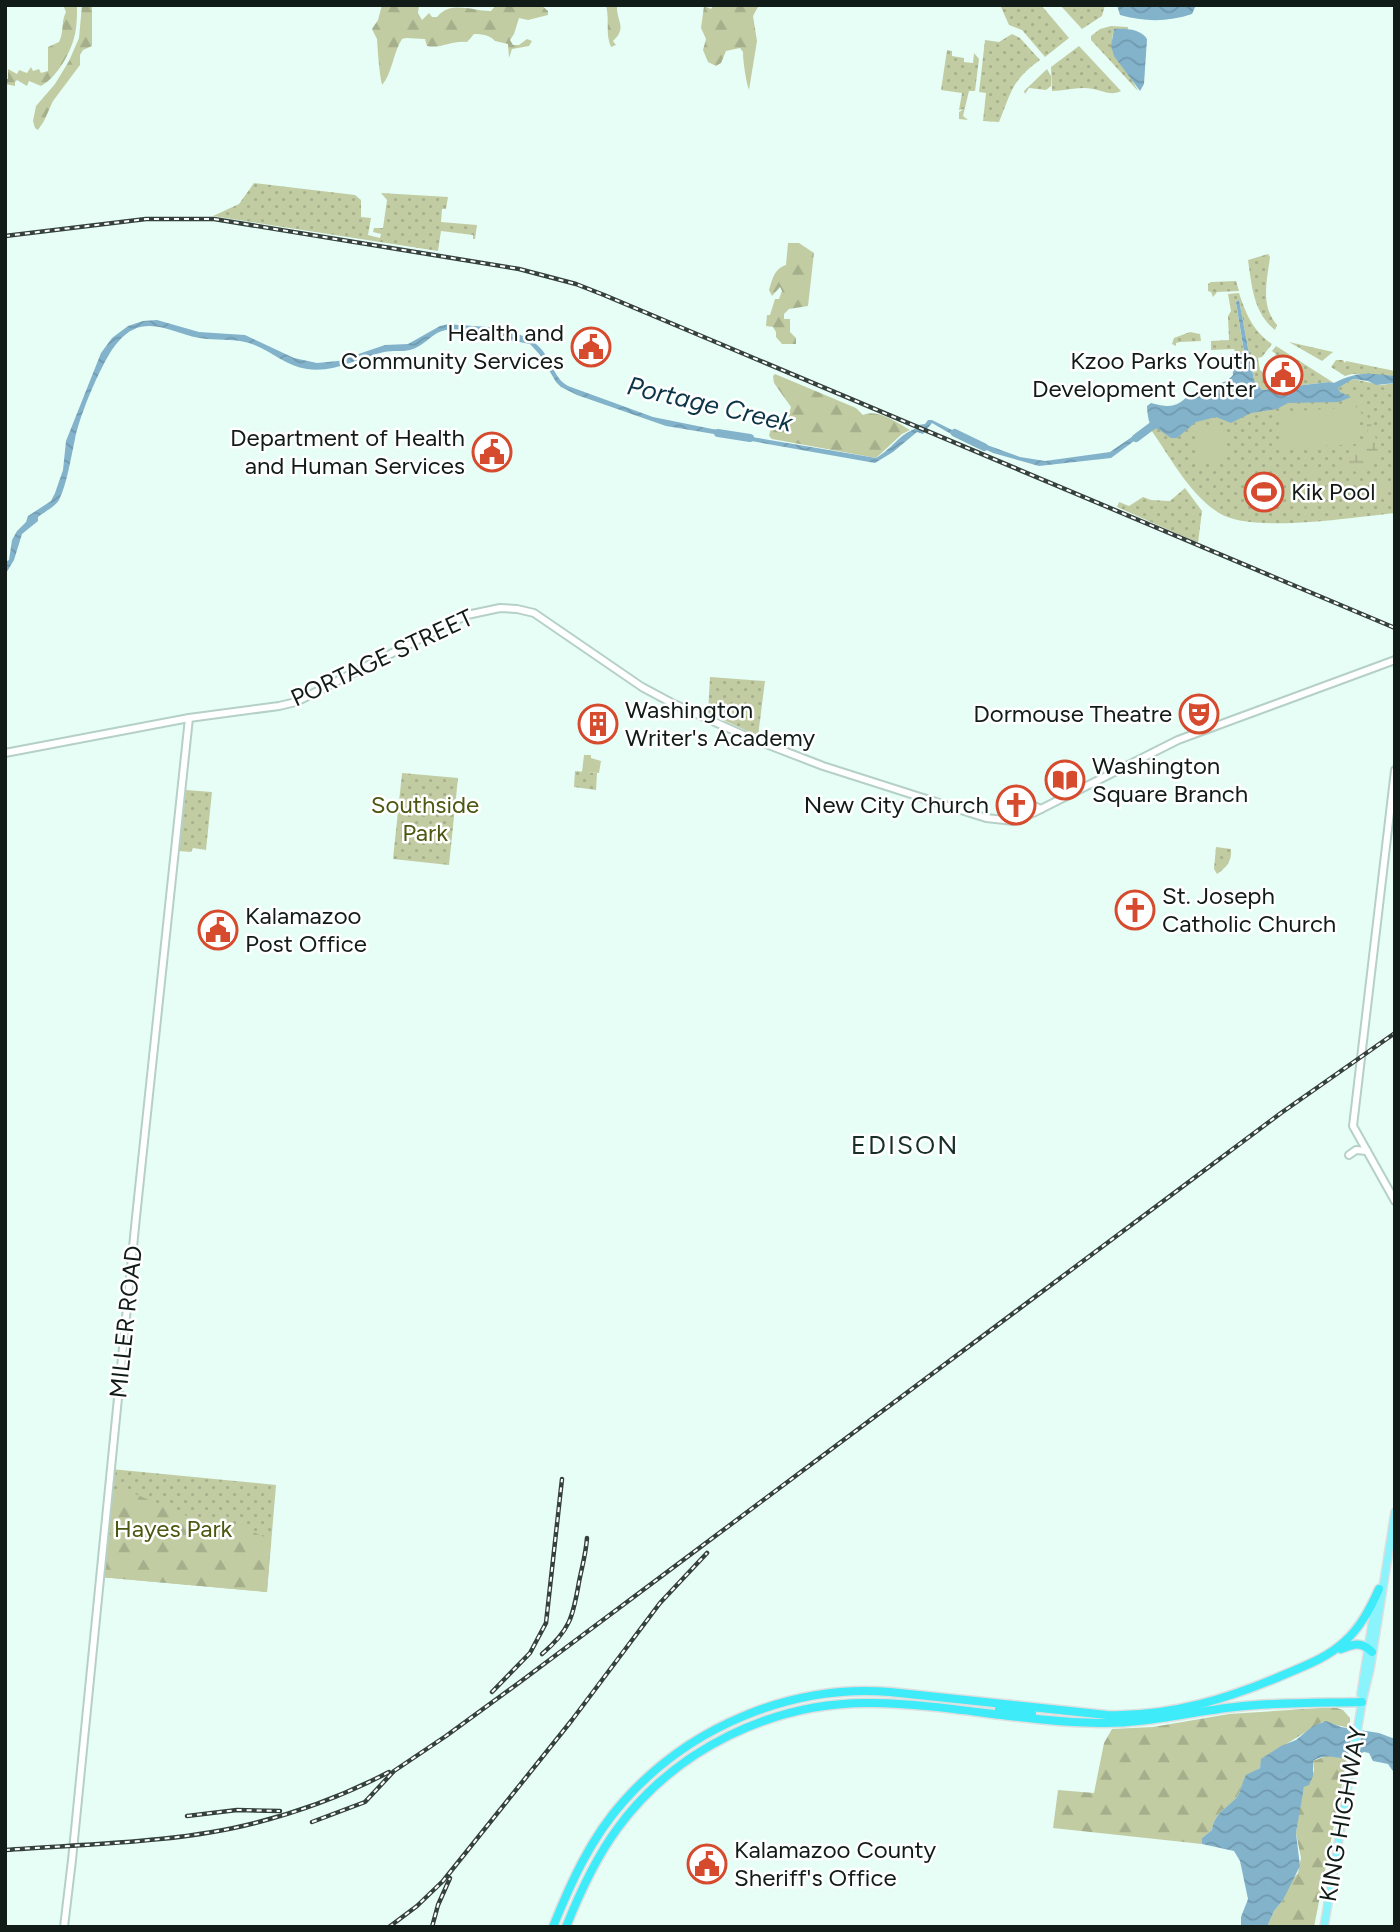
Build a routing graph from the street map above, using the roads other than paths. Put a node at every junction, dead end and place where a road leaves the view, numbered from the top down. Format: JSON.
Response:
{"nodes":[{"id":1,"x":1395,"y":660,"type":"edge"},
{"id":2,"x":189,"y":718,"type":"junction"},
{"id":3,"x":5,"y":753,"type":"edge"},
{"id":4,"x":1395,"y":770,"type":"edge"},
{"id":5,"x":1025,"y":802,"type":"dead end"},
{"id":6,"x":1041,"y":809,"type":"junction"},
{"id":7,"x":1367,"y":1152,"type":"junction"},
{"id":8,"x":1349,"y":1155,"type":"dead end"},
{"id":9,"x":1395,"y":1201,"type":"edge"},
{"id":10,"x":1395,"y":1512,"type":"edge"},
{"id":11,"x":1383,"y":1578,"type":"junction"},
{"id":12,"x":1379,"y":1589,"type":"junction"},
{"id":13,"x":1370,"y":1650,"type":"junction"},
{"id":14,"x":1321,"y":1658,"type":"junction"},
{"id":15,"x":1362,"y":1702,"type":"junction"},
{"id":16,"x":923,"y":1707,"type":"junction"},
{"id":17,"x":1107,"y":1714,"type":"junction"},
{"id":18,"x":64,"y":1927,"type":"edge"},
{"id":19,"x":553,"y":1927,"type":"edge"},
{"id":20,"x":566,"y":1927,"type":"edge"},
{"id":21,"x":1324,"y":1927,"type":"edge"}],
"edges":[{"from":1,"to":6,"type":"street","name":"PORTAGE STREET"},
{"from":2,"to":3,"type":"street","name":"PORTAGE STREET"},
{"from":2,"to":6,"type":"street","name":"PORTAGE STREET"},
{"from":2,"to":18,"type":"street","name":"MILLER ROAD"},
{"from":4,"to":7,"type":"street"},
{"from":5,"to":6,"type":"street"},
{"from":7,"to":8,"type":"street"},
{"from":7,"to":9,"type":"street"},
{"from":10,"to":11,"type":"main road","name":"KING HIGHWAY"},
{"from":11,"to":12,"type":"main road","name":"KING HIGHWAY"},
{"from":11,"to":13,"type":"main road","name":"KING HIGHWAY"},
{"from":12,"to":13,"type":"main road","name":"KING HIGHWAY"},
{"from":12,"to":14,"type":"highway"},
{"from":13,"to":14,"type":"highway"},
{"from":13,"to":15,"type":"main road","name":"KING HIGHWAY"},
{"from":14,"to":17,"type":"highway"},
{"from":15,"to":16,"type":"highway"},
{"from":15,"to":21,"type":"main road","name":"KING HIGHWAY"},
{"from":16,"to":17,"type":"highway"},
{"from":16,"to":20,"type":"highway"},
{"from":17,"to":19,"type":"highway"}]}
